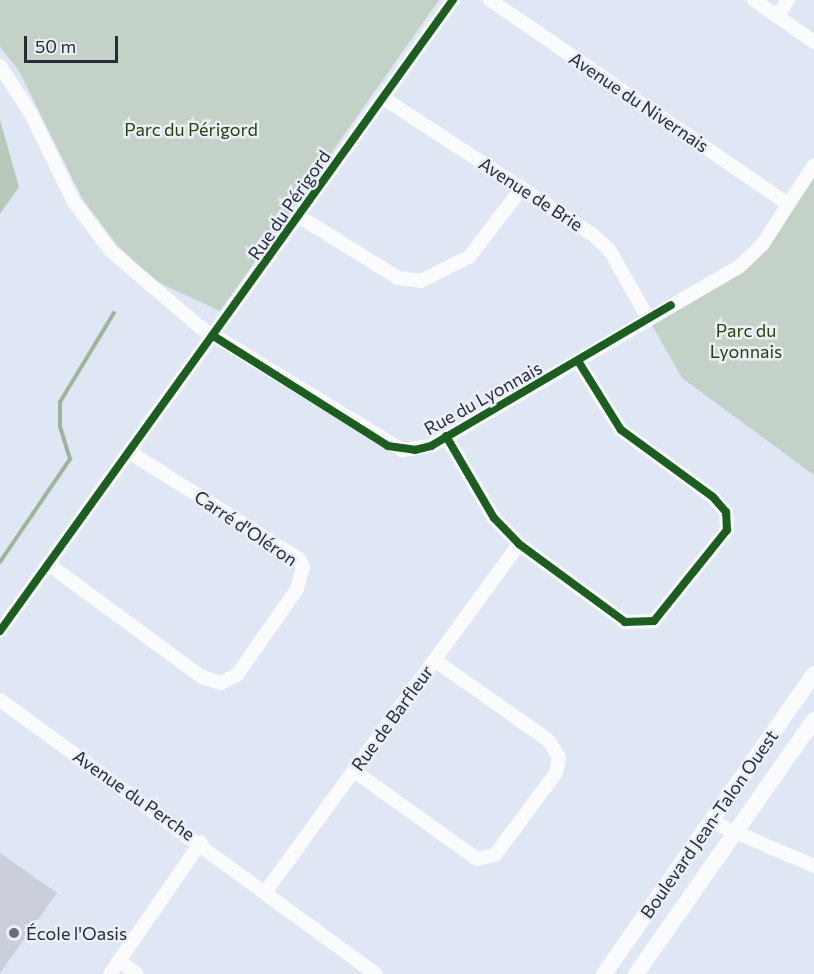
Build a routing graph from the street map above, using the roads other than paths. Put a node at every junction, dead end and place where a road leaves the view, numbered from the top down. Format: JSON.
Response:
{"nodes":[{"id":1,"x":453,"y":0,"type":"edge"},
{"id":2,"x":490,"y":0,"type":"edge"},
{"id":3,"x":754,"y":0,"type":"edge"},
{"id":4,"x":788,"y":0,"type":"edge"},
{"id":5,"x":777,"y":16,"type":"junction"},
{"id":6,"x":814,"y":42,"type":"edge"},
{"id":7,"x":0,"y":66,"type":"edge"},
{"id":8,"x":383,"y":98,"type":"junction"},
{"id":9,"x":814,"y":165,"type":"edge"},
{"id":10,"x":522,"y":188,"type":"junction"},
{"id":11,"x":788,"y":204,"type":"junction"},
{"id":12,"x":300,"y":217,"type":"junction"},
{"id":13,"x":648,"y":318,"type":"junction"},
{"id":14,"x":215,"y":337,"type":"junction"},
{"id":15,"x":578,"y":361,"type":"junction"},
{"id":16,"x":447,"y":436,"type":"junction"},
{"id":17,"x":131,"y":453,"type":"junction"},
{"id":18,"x":519,"y":544,"type":"junction"},
{"id":19,"x":48,"y":564,"type":"junction"},
{"id":20,"x":0,"y":631,"type":"edge"},
{"id":21,"x":434,"y":660,"type":"junction"},
{"id":22,"x":814,"y":674,"type":"edge"},
{"id":23,"x":0,"y":700,"type":"edge"},
{"id":24,"x":814,"y":720,"type":"edge"},
{"id":25,"x":354,"y":771,"type":"junction"},
{"id":26,"x":712,"y":822,"type":"junction"},
{"id":27,"x":736,"y":831,"type":"junction"},
{"id":28,"x":201,"y":842,"type":"junction"},
{"id":29,"x":814,"y":866,"type":"edge"},
{"id":30,"x":266,"y":891,"type":"junction"},
{"id":31,"x":119,"y":961,"type":"junction"},
{"id":32,"x":110,"y":974,"type":"edge"},
{"id":33,"x":137,"y":974,"type":"edge"},
{"id":34,"x":376,"y":974,"type":"edge"},
{"id":35,"x":604,"y":974,"type":"edge"},
{"id":36,"x":636,"y":974,"type":"edge"}],
"edges":[{"from":1,"to":8,"type":"street","name":"Rue du Périgord"},
{"from":2,"to":11,"type":"street","name":"Avenue du Nivernais"},
{"from":3,"to":5,"type":"street"},
{"from":4,"to":5,"type":"street"},
{"from":5,"to":6,"type":"street"},
{"from":7,"to":14,"type":"street","name":"Rue du Lyonnais"},
{"from":8,"to":10,"type":"street","name":"Avenue de Brie"},
{"from":8,"to":12,"type":"street","name":"Rue du Périgord"},
{"from":9,"to":11,"type":"street","name":"Rue du Lyonnais"},
{"from":10,"to":12,"type":"street"},
{"from":10,"to":13,"type":"street","name":"Avenue de Brie"},
{"from":11,"to":13,"type":"street","name":"Rue du Lyonnais"},
{"from":12,"to":14,"type":"street","name":"Rue du Périgord"},
{"from":13,"to":15,"type":"street","name":"Rue du Lyonnais"},
{"from":14,"to":16,"type":"street","name":"Rue du Lyonnais"},
{"from":14,"to":17,"type":"street","name":"Rue du Périgord"},
{"from":15,"to":16,"type":"street","name":"Rue du Lyonnais"},
{"from":15,"to":18,"type":"street"},
{"from":16,"to":18,"type":"street"},
{"from":17,"to":19,"type":"street","name":"Rue du Périgord"},
{"from":17,"to":19,"type":"street","name":"Carré d'Oléron"},
{"from":18,"to":21,"type":"street","name":"Rue de Barfleur"},
{"from":19,"to":20,"type":"street","name":"Rue du Périgord"},
{"from":21,"to":25,"type":"street","name":"Rue de Barfleur"},
{"from":21,"to":25,"type":"street"},
{"from":22,"to":26,"type":"street","name":"Boulevard Jean-Talon Ouest"},
{"from":23,"to":28,"type":"street","name":"Avenue du Perche"},
{"from":24,"to":27,"type":"street","name":"Boulevard Jean-Talon Ouest"},
{"from":25,"to":30,"type":"street","name":"Rue de Barfleur"},
{"from":26,"to":27,"type":"street"},
{"from":26,"to":35,"type":"street","name":"Boulevard Jean-Talon Ouest"},
{"from":27,"to":29,"type":"street"},
{"from":27,"to":36,"type":"street","name":"Boulevard Jean-Talon Ouest"},
{"from":28,"to":30,"type":"street","name":"Avenue du Perche"},
{"from":28,"to":31,"type":"street"},
{"from":30,"to":34,"type":"street","name":"Avenue du Perche"},
{"from":31,"to":32,"type":"street"},
{"from":31,"to":33,"type":"street"}]}
